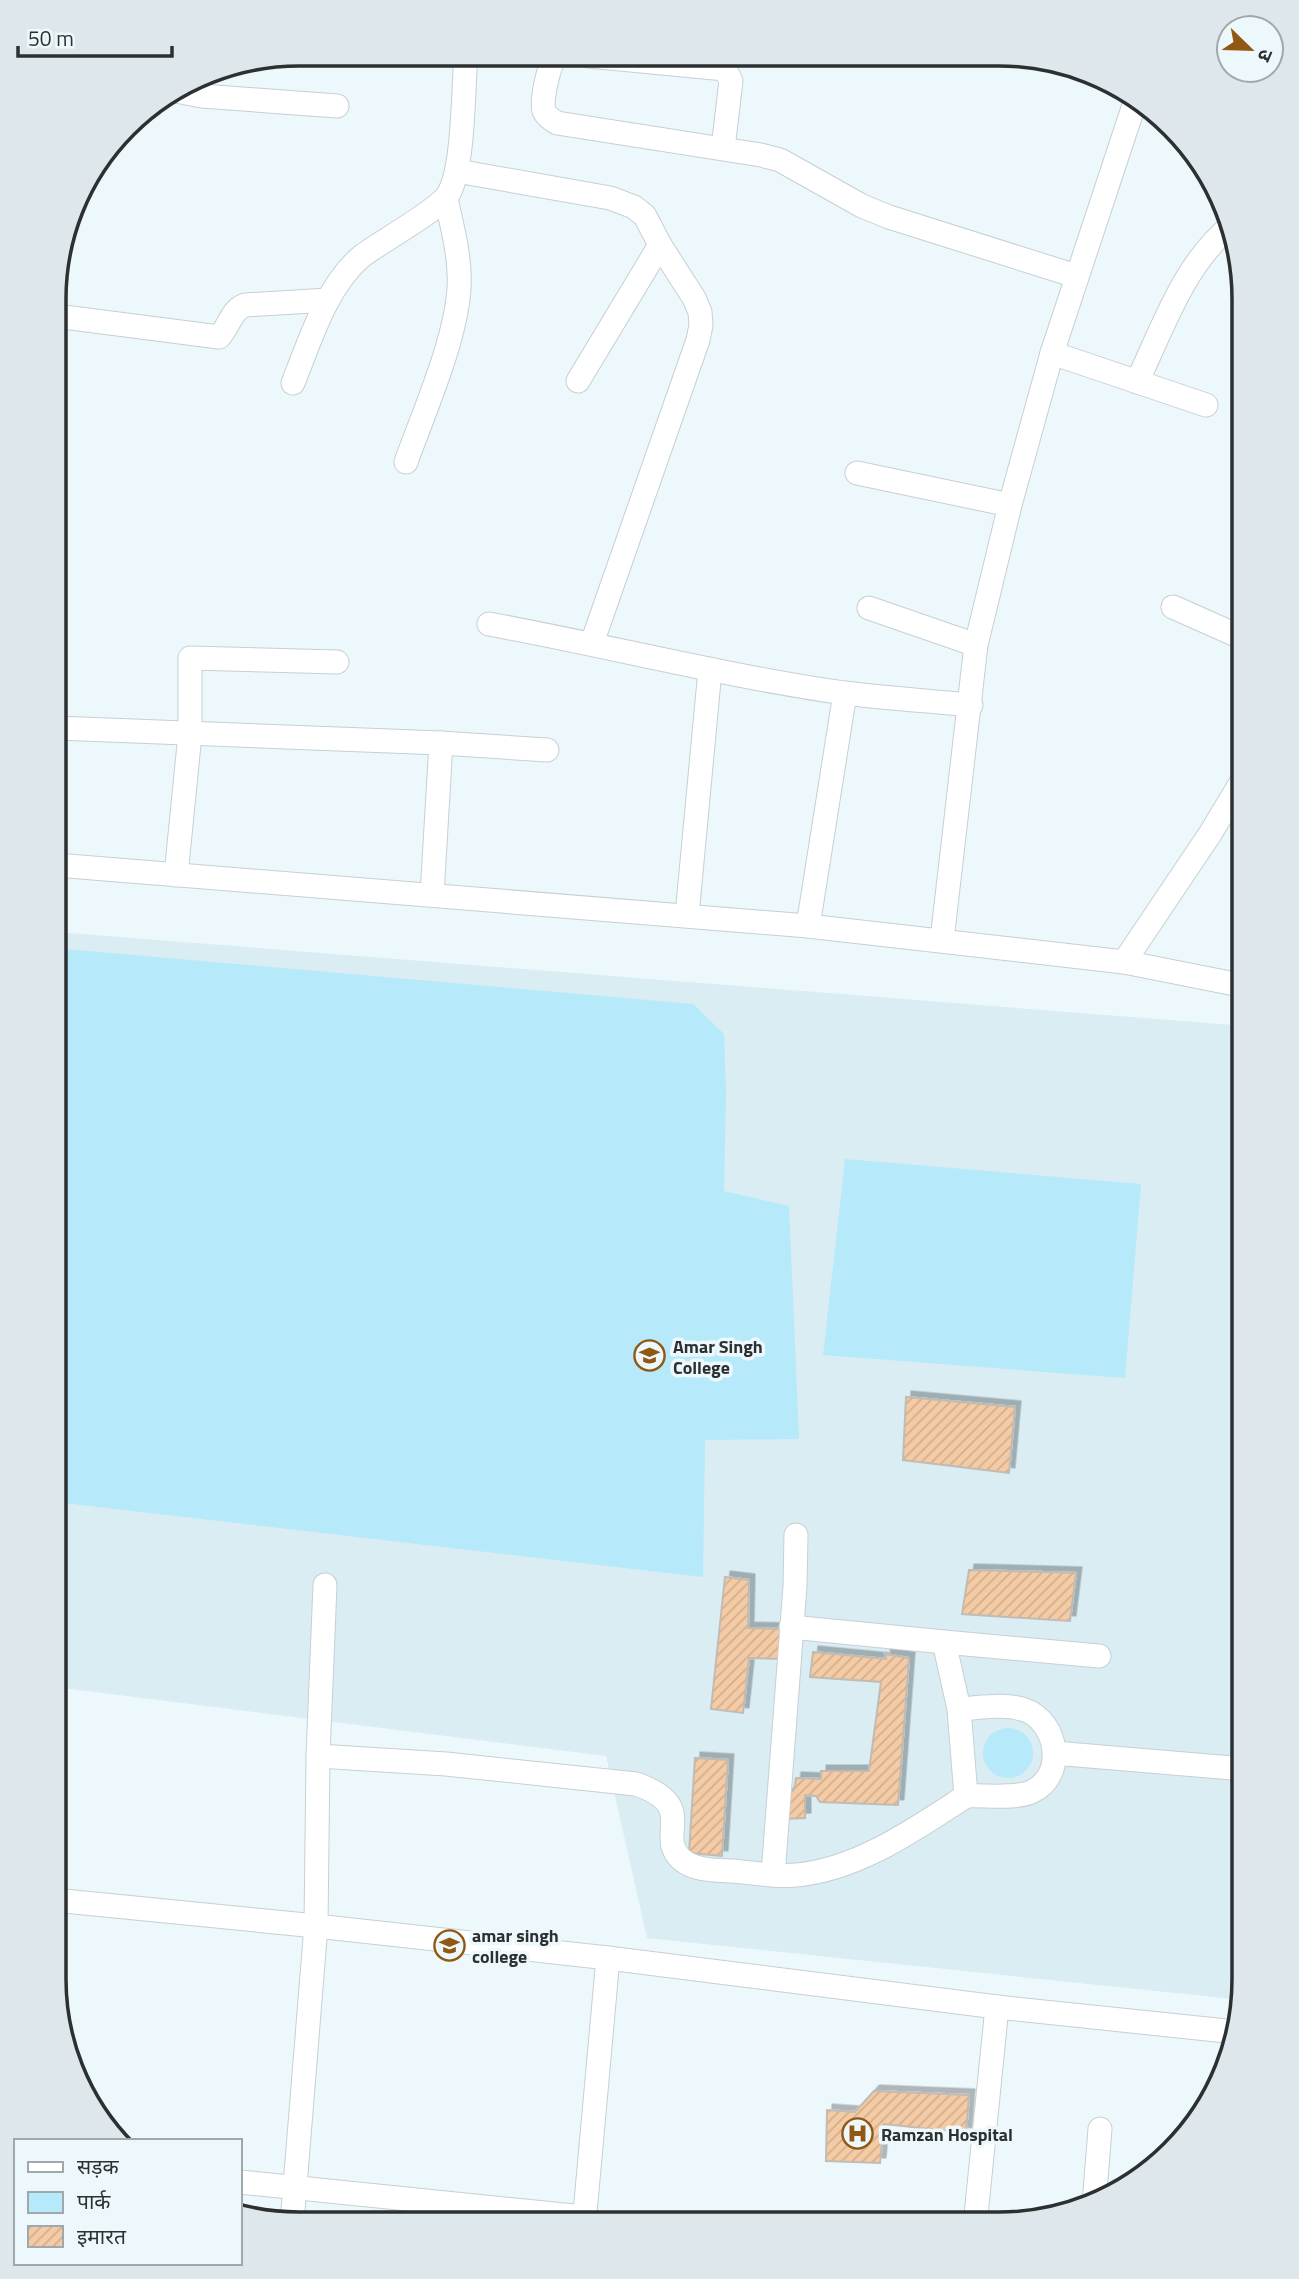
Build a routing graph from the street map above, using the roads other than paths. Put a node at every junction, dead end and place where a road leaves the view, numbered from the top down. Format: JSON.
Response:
{"nodes":[{"id":1,"x":465,"y":66,"type":"edge"},
{"id":2,"x":550,"y":66,"type":"edge"},
{"id":3,"x":694,"y":66,"type":"edge"},
{"id":4,"x":191,"y":94,"type":"edge"},
{"id":5,"x":337,"y":106,"type":"dead end"},
{"id":6,"x":1133,"y":109,"type":"edge"},
{"id":7,"x":723,"y":148,"type":"junction"},
{"id":8,"x":457,"y":171,"type":"junction"},
{"id":9,"x":446,"y":198,"type":"junction"},
{"id":10,"x":1222,"y":233,"type":"edge"},
{"id":11,"x":660,"y":245,"type":"junction"},
{"id":12,"x":1076,"y":276,"type":"junction"},
{"id":13,"x":328,"y":300,"type":"junction"},
{"id":14,"x":66,"y":317,"type":"edge"},
{"id":15,"x":1052,"y":353,"type":"junction"},
{"id":16,"x":578,"y":381,"type":"dead end"},
{"id":17,"x":1137,"y":382,"type":"junction"},
{"id":18,"x":293,"y":383,"type":"dead end"},
{"id":19,"x":1206,"y":405,"type":"dead end"},
{"id":20,"x":406,"y":462,"type":"dead end"},
{"id":21,"x":856,"y":473,"type":"dead end"},
{"id":22,"x":1010,"y":505,"type":"junction"},
{"id":23,"x":1173,"y":607,"type":"dead end"},
{"id":24,"x":869,"y":608,"type":"dead end"},
{"id":25,"x":489,"y":624,"type":"dead end"},
{"id":26,"x":1232,"y":633,"type":"edge"},
{"id":27,"x":592,"y":643,"type":"junction"},
{"id":28,"x":976,"y":645,"type":"junction"},
{"id":29,"x":337,"y":662,"type":"dead end"},
{"id":30,"x":710,"y":670,"type":"junction"},
{"id":31,"x":845,"y":693,"type":"junction"},
{"id":32,"x":971,"y":705,"type":"junction"},
{"id":33,"x":66,"y":728,"type":"edge"},
{"id":34,"x":190,"y":734,"type":"junction"},
{"id":35,"x":441,"y":743,"type":"junction"},
{"id":36,"x":547,"y":750,"type":"dead end"},
{"id":37,"x":1232,"y":798,"type":"edge"},
{"id":38,"x":66,"y":866,"type":"edge"},
{"id":39,"x":176,"y":875,"type":"junction"},
{"id":40,"x":432,"y":895,"type":"junction"},
{"id":41,"x":687,"y":915,"type":"junction"},
{"id":42,"x":808,"y":926,"type":"junction"},
{"id":43,"x":942,"y":940,"type":"junction"},
{"id":44,"x":1124,"y":962,"type":"junction"},
{"id":45,"x":1232,"y":983,"type":"edge"},
{"id":46,"x":796,"y":1535,"type":"dead end"},
{"id":47,"x":325,"y":1585,"type":"dead end"},
{"id":48,"x":791,"y":1627,"type":"junction"},
{"id":49,"x":944,"y":1642,"type":"junction"},
{"id":50,"x":1099,"y":1656,"type":"dead end"},
{"id":51,"x":959,"y":1709,"type":"junction"},
{"id":52,"x":1055,"y":1753,"type":"junction"},
{"id":53,"x":318,"y":1756,"type":"junction"},
{"id":54,"x":1232,"y":1768,"type":"edge"},
{"id":55,"x":966,"y":1796,"type":"junction"},
{"id":56,"x":773,"y":1875,"type":"junction"},
{"id":57,"x":66,"y":1901,"type":"edge"},
{"id":58,"x":316,"y":1926,"type":"junction"},
{"id":59,"x":608,"y":1958,"type":"junction"},
{"id":60,"x":997,"y":2007,"type":"junction"},
{"id":61,"x":1226,"y":2031,"type":"edge"},
{"id":62,"x":1100,"y":2129,"type":"dead end"},
{"id":63,"x":242,"y":2182,"type":"edge"},
{"id":64,"x":295,"y":2188,"type":"junction"},
{"id":65,"x":1095,"y":2191,"type":"edge"},
{"id":66,"x":293,"y":2212,"type":"edge"},
{"id":67,"x":512,"y":2212,"type":"edge"},
{"id":68,"x":585,"y":2212,"type":"edge"},
{"id":69,"x":976,"y":2212,"type":"edge"}],
"edges":[{"from":1,"to":8,"type":"street"},
{"from":2,"to":7,"type":"street"},
{"from":3,"to":7,"type":"street"},
{"from":4,"to":5,"type":"street"},
{"from":6,"to":12,"type":"street"},
{"from":7,"to":12,"type":"street"},
{"from":8,"to":9,"type":"street"},
{"from":8,"to":11,"type":"street"},
{"from":9,"to":13,"type":"street"},
{"from":9,"to":20,"type":"street"},
{"from":10,"to":17,"type":"street"},
{"from":11,"to":16,"type":"street"},
{"from":11,"to":27,"type":"street"},
{"from":12,"to":15,"type":"street"},
{"from":13,"to":14,"type":"street"},
{"from":13,"to":18,"type":"street"},
{"from":15,"to":17,"type":"street"},
{"from":15,"to":22,"type":"street"},
{"from":17,"to":19,"type":"street"},
{"from":21,"to":22,"type":"street"},
{"from":22,"to":28,"type":"street"},
{"from":23,"to":26,"type":"street"},
{"from":24,"to":28,"type":"street"},
{"from":25,"to":27,"type":"street"},
{"from":27,"to":30,"type":"street"},
{"from":28,"to":32,"type":"street"},
{"from":29,"to":34,"type":"street"},
{"from":30,"to":31,"type":"street"},
{"from":30,"to":41,"type":"street"},
{"from":31,"to":32,"type":"street"},
{"from":31,"to":42,"type":"street"},
{"from":32,"to":43,"type":"street"},
{"from":33,"to":34,"type":"street"},
{"from":34,"to":35,"type":"street"},
{"from":34,"to":39,"type":"street"},
{"from":35,"to":36,"type":"street"},
{"from":35,"to":40,"type":"street"},
{"from":37,"to":44,"type":"street"},
{"from":38,"to":39,"type":"street"},
{"from":39,"to":40,"type":"street"},
{"from":40,"to":41,"type":"street"},
{"from":41,"to":42,"type":"street"},
{"from":42,"to":43,"type":"street"},
{"from":43,"to":44,"type":"street"},
{"from":44,"to":45,"type":"street"},
{"from":46,"to":48,"type":"street"},
{"from":47,"to":53,"type":"street"},
{"from":48,"to":49,"type":"street"},
{"from":48,"to":56,"type":"street"},
{"from":49,"to":50,"type":"street"},
{"from":49,"to":51,"type":"street"},
{"from":51,"to":52,"type":"street"},
{"from":51,"to":55,"type":"street"},
{"from":52,"to":54,"type":"street"},
{"from":52,"to":55,"type":"street"},
{"from":53,"to":56,"type":"street"},
{"from":53,"to":58,"type":"street"},
{"from":55,"to":56,"type":"street"},
{"from":57,"to":58,"type":"street"},
{"from":58,"to":59,"type":"street"},
{"from":58,"to":64,"type":"street"},
{"from":59,"to":60,"type":"street"},
{"from":59,"to":68,"type":"street"},
{"from":60,"to":61,"type":"street"},
{"from":60,"to":69,"type":"street"},
{"from":62,"to":65,"type":"street"},
{"from":63,"to":64,"type":"street"},
{"from":64,"to":66,"type":"street"},
{"from":64,"to":67,"type":"street"}]}
